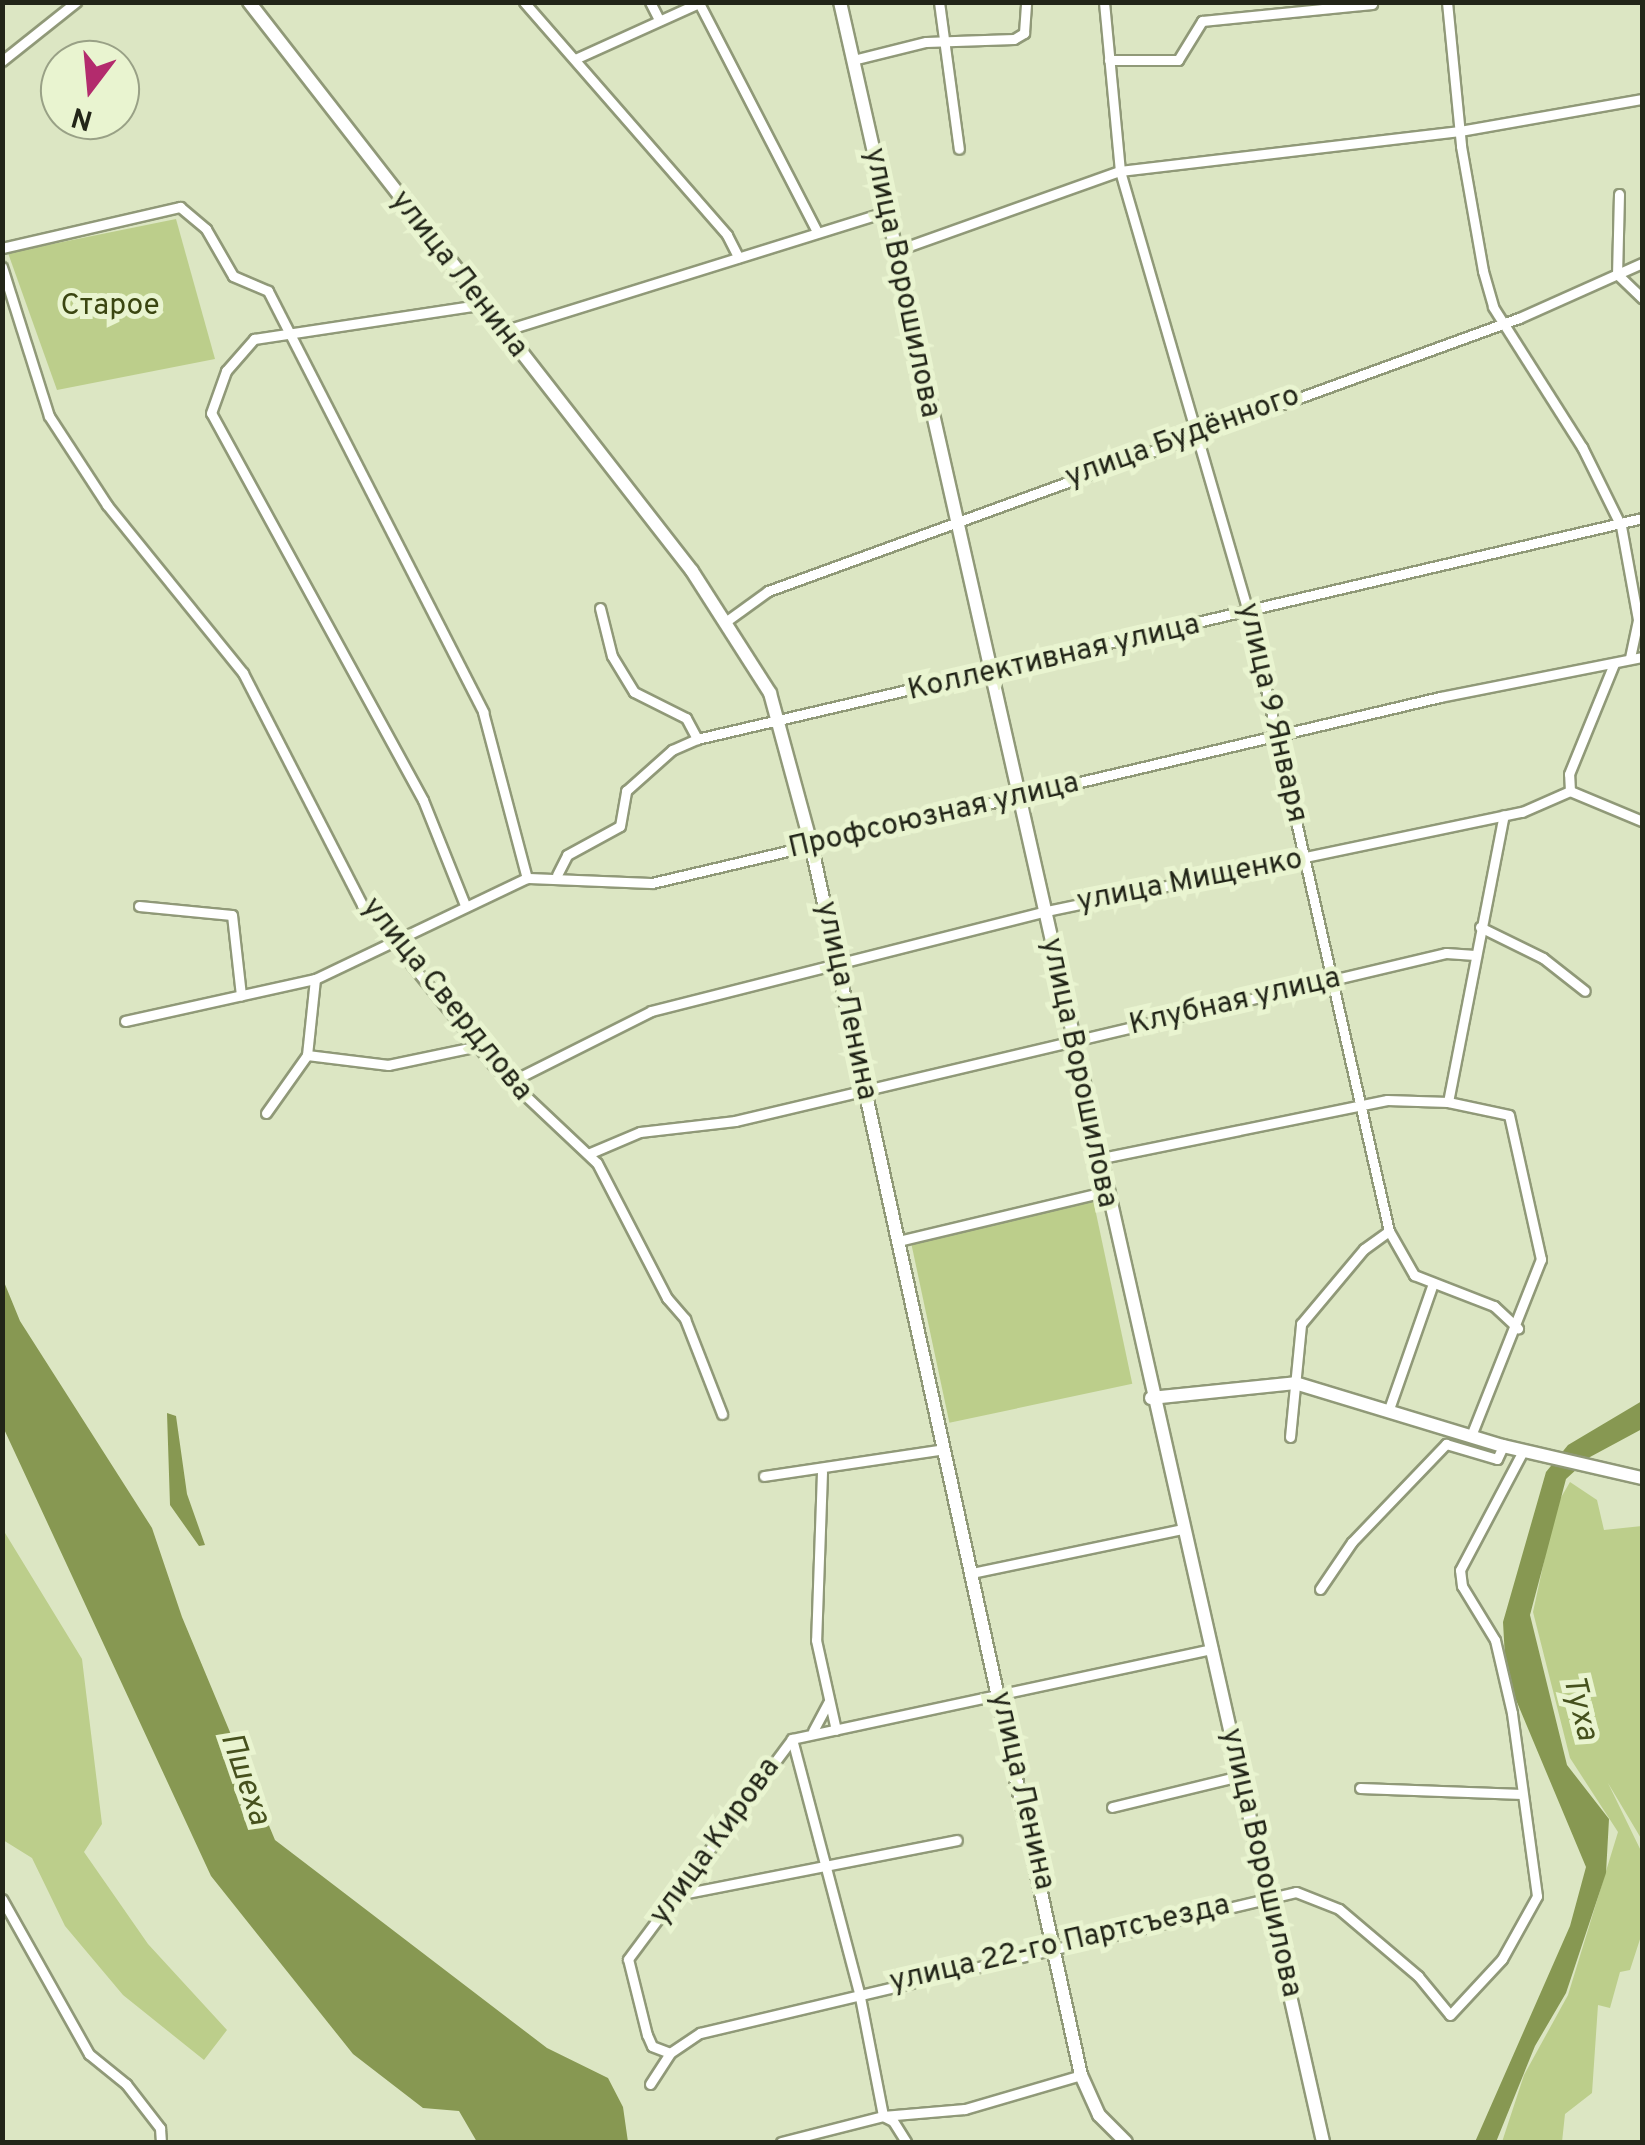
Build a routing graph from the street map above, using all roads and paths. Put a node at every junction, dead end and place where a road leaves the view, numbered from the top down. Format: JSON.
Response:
{"nodes":[{"id":1,"x":76,"y":2,"type":"edge"},
{"id":2,"x":250,"y":2,"type":"edge"},
{"id":3,"x":524,"y":2,"type":"edge"},
{"id":4,"x":650,"y":2,"type":"edge"},
{"id":5,"x":840,"y":2,"type":"edge"},
{"id":6,"x":939,"y":2,"type":"edge"},
{"id":7,"x":1026,"y":2,"type":"edge"},
{"id":8,"x":1104,"y":2,"type":"edge"},
{"id":9,"x":1447,"y":2,"type":"edge"},
{"id":10,"x":700,"y":3,"type":"edge"},
{"id":11,"x":1372,"y":4,"type":"edge"},
{"id":12,"x":658,"y":18,"type":"junction"},
{"id":13,"x":944,"y":41,"type":"junction"},
{"id":14,"x":2,"y":60,"type":"edge"},
{"id":15,"x":574,"y":60,"type":"junction"},
{"id":16,"x":853,"y":60,"type":"junction"},
{"id":17,"x":1109,"y":60,"type":"junction"},
{"id":18,"x":1642,"y":99,"type":"edge"},
{"id":19,"x":1460,"y":131,"type":"junction"},
{"id":20,"x":959,"y":149,"type":"dead end"},
{"id":21,"x":1120,"y":171,"type":"junction"},
{"id":22,"x":1619,"y":194,"type":"dead end"},
{"id":23,"x":885,"y":212,"type":"junction"},
{"id":24,"x":816,"y":232,"type":"junction"},
{"id":25,"x":2,"y":248,"type":"edge"},
{"id":26,"x":892,"y":252,"type":"junction"},
{"id":27,"x":738,"y":257,"type":"junction"},
{"id":28,"x":1642,"y":263,"type":"edge"},
{"id":29,"x":2,"y":267,"type":"edge"},
{"id":30,"x":1617,"y":274,"type":"junction"},
{"id":31,"x":1642,"y":298,"type":"edge"},
{"id":32,"x":480,"y":304,"type":"junction"},
{"id":33,"x":1505,"y":322,"type":"junction"},
{"id":34,"x":500,"y":332,"type":"junction"},
{"id":35,"x":286,"y":333,"type":"junction"},
{"id":36,"x":1199,"y":434,"type":"junction"},
{"id":37,"x":1642,"y":518,"type":"edge"},
{"id":38,"x":954,"y":520,"type":"junction"},
{"id":39,"x":1621,"y":526,"type":"junction"},
{"id":40,"x":600,"y":608,"type":"dead end"},
{"id":41,"x":1249,"y":614,"type":"junction"},
{"id":42,"x":728,"y":620,"type":"junction"},
{"id":43,"x":1642,"y":657,"type":"edge"},
{"id":44,"x":1630,"y":658,"type":"junction"},
{"id":45,"x":1614,"y":664,"type":"junction"},
{"id":46,"x":988,"y":674,"type":"junction"},
{"id":47,"x":779,"y":722,"type":"junction"},
{"id":48,"x":1279,"y":737,"type":"junction"},
{"id":49,"x":697,"y":739,"type":"junction"},
{"id":50,"x":1570,"y":791,"type":"junction"},
{"id":51,"x":1017,"y":798,"type":"junction"},
{"id":52,"x":1504,"y":816,"type":"junction"},
{"id":53,"x":1642,"y":821,"type":"edge"},
{"id":54,"x":811,"y":844,"type":"junction"},
{"id":55,"x":1304,"y":859,"type":"junction"},
{"id":56,"x":558,"y":875,"type":"junction"},
{"id":57,"x":526,"y":878,"type":"junction"},
{"id":58,"x":465,"y":905,"type":"junction"},
{"id":59,"x":139,"y":906,"type":"dead end"},
{"id":60,"x":1042,"y":912,"type":"junction"},
{"id":61,"x":1480,"y":928,"type":"junction"},
{"id":62,"x":400,"y":938,"type":"junction"},
{"id":63,"x":1475,"y":956,"type":"junction"},
{"id":64,"x":836,"y":964,"type":"junction"},
{"id":65,"x":315,"y":979,"type":"junction"},
{"id":66,"x":1330,"y":981,"type":"junction"},
{"id":67,"x":1585,"y":991,"type":"dead end"},
{"id":68,"x":241,"y":996,"type":"junction"},
{"id":69,"x":126,"y":1021,"type":"dead end"},
{"id":70,"x":1071,"y":1042,"type":"junction"},
{"id":71,"x":478,"y":1046,"type":"junction"},
{"id":72,"x":307,"y":1055,"type":"junction"},
{"id":73,"x":512,"y":1081,"type":"junction"},
{"id":74,"x":865,"y":1091,"type":"junction"},
{"id":75,"x":1448,"y":1102,"type":"junction"},
{"id":76,"x":1357,"y":1106,"type":"junction"},
{"id":77,"x":266,"y":1113,"type":"dead end"},
{"id":78,"x":588,"y":1154,"type":"junction"},
{"id":79,"x":1098,"y":1159,"type":"junction"},
{"id":80,"x":1104,"y":1192,"type":"junction"},
{"id":81,"x":1389,"y":1231,"type":"junction"},
{"id":82,"x":898,"y":1241,"type":"junction"},
{"id":83,"x":1432,"y":1286,"type":"junction"},
{"id":84,"x":1518,"y":1328,"type":"junction"},
{"id":85,"x":1295,"y":1383,"type":"junction"},
{"id":86,"x":1151,"y":1398,"type":"junction"},
{"id":87,"x":1390,"y":1410,"type":"junction"},
{"id":88,"x":722,"y":1414,"type":"dead end"},
{"id":89,"x":1471,"y":1436,"type":"junction"},
{"id":90,"x":1290,"y":1437,"type":"dead end"},
{"id":91,"x":1503,"y":1446,"type":"junction"},
{"id":92,"x":944,"y":1449,"type":"junction"},
{"id":93,"x":1523,"y":1451,"type":"junction"},
{"id":94,"x":822,"y":1472,"type":"junction"},
{"id":95,"x":764,"y":1476,"type":"dead end"},
{"id":96,"x":1642,"y":1478,"type":"edge"},
{"id":97,"x":1183,"y":1529,"type":"junction"},
{"id":98,"x":972,"y":1573,"type":"junction"},
{"id":99,"x":1320,"y":1589,"type":"dead end"},
{"id":100,"x":1212,"y":1648,"type":"junction"},
{"id":101,"x":1000,"y":1699,"type":"junction"},
{"id":102,"x":828,"y":1703,"type":"junction"},
{"id":103,"x":836,"y":1730,"type":"junction"},
{"id":104,"x":813,"y":1731,"type":"junction"},
{"id":105,"x":792,"y":1739,"type":"junction"},
{"id":106,"x":1240,"y":1776,"type":"junction"},
{"id":107,"x":1360,"y":1788,"type":"dead end"},
{"id":108,"x":1522,"y":1800,"type":"junction"},
{"id":109,"x":1112,"y":1807,"type":"dead end"},
{"id":110,"x":957,"y":1840,"type":"dead end"},
{"id":111,"x":826,"y":1866,"type":"junction"},
{"id":112,"x":682,"y":1894,"type":"junction"},
{"id":113,"x":1264,"y":1897,"type":"junction"},
{"id":114,"x":2,"y":1899,"type":"edge"},
{"id":115,"x":1057,"y":1950,"type":"junction"},
{"id":116,"x":860,"y":1992,"type":"junction"},
{"id":117,"x":670,"y":2052,"type":"junction"},
{"id":118,"x":1081,"y":2075,"type":"junction"},
{"id":119,"x":650,"y":2084,"type":"dead end"},
{"id":120,"x":882,"y":2116,"type":"junction"},
{"id":121,"x":161,"y":2142,"type":"edge"},
{"id":122,"x":782,"y":2142,"type":"edge"},
{"id":123,"x":906,"y":2142,"type":"edge"},
{"id":124,"x":1126,"y":2142,"type":"edge"},
{"id":125,"x":1323,"y":2142,"type":"edge"}],
"edges":[{"from":1,"to":14,"type":"street"},
{"from":2,"to":32,"type":"main road","name":"улица Ленина"},
{"from":3,"to":15,"type":"street"},
{"from":4,"to":12,"type":"street"},
{"from":5,"to":16,"type":"main road","name":"улица Ворошилова"},
{"from":6,"to":13,"type":"street"},
{"from":7,"to":13,"type":"street"},
{"from":8,"to":17,"type":"street","name":"улица 9 Января"},
{"from":9,"to":19,"type":"street"},
{"from":10,"to":12,"type":"street"},
{"from":10,"to":24,"type":"street"},
{"from":11,"to":17,"type":"street"},
{"from":12,"to":15,"type":"street"},
{"from":13,"to":16,"type":"street"},
{"from":13,"to":20,"type":"street"},
{"from":15,"to":27,"type":"street"},
{"from":16,"to":23,"type":"main road","name":"улица Ворошилова"},
{"from":17,"to":21,"type":"street","name":"улица 9 Января"},
{"from":18,"to":19,"type":"street"},
{"from":19,"to":21,"type":"street"},
{"from":19,"to":33,"type":"street"},
{"from":21,"to":26,"type":"street"},
{"from":21,"to":36,"type":"street","name":"улица 9 Января"},
{"from":22,"to":30,"type":"street"},
{"from":23,"to":24,"type":"street"},
{"from":23,"to":26,"type":"main road","name":"улица Ворошилова"},
{"from":24,"to":27,"type":"street"},
{"from":25,"to":35,"type":"street"},
{"from":26,"to":38,"type":"main road","name":"улица Ворошилова"},
{"from":27,"to":34,"type":"street"},
{"from":28,"to":30,"type":"street","name":"улица Будённого"},
{"from":29,"to":62,"type":"street","name":"улица Свердлова"},
{"from":30,"to":31,"type":"street"},
{"from":30,"to":33,"type":"street","name":"улица Будённого"},
{"from":32,"to":34,"type":"main road","name":"улица Ленина"},
{"from":32,"to":35,"type":"street"},
{"from":33,"to":36,"type":"street","name":"улица Будённого"},
{"from":33,"to":39,"type":"street"},
{"from":34,"to":42,"type":"main road","name":"улица Ленина"},
{"from":35,"to":57,"type":"street"},
{"from":35,"to":58,"type":"street"},
{"from":36,"to":38,"type":"street","name":"улица Будённого"},
{"from":36,"to":41,"type":"street","name":"улица 9 Января"},
{"from":37,"to":39,"type":"street","name":"Коллективная улица"},
{"from":38,"to":42,"type":"street","name":"улица Будённого"},
{"from":38,"to":46,"type":"main road","name":"улица Ворошилова"},
{"from":39,"to":41,"type":"street","name":"Коллективная улица"},
{"from":39,"to":44,"type":"street"},
{"from":40,"to":49,"type":"street"},
{"from":41,"to":46,"type":"street","name":"Коллективная улица"},
{"from":41,"to":48,"type":"street","name":"улица 9 Января"},
{"from":42,"to":47,"type":"main road","name":"улица Ленина"},
{"from":43,"to":44,"type":"street","name":"Профсоюзная улица"},
{"from":44,"to":45,"type":"street","name":"Профсоюзная улица"},
{"from":45,"to":48,"type":"street","name":"Профсоюзная улица"},
{"from":45,"to":50,"type":"street"},
{"from":46,"to":47,"type":"street","name":"Коллективная улица"},
{"from":46,"to":51,"type":"main road","name":"улица Ворошилова"},
{"from":47,"to":49,"type":"street","name":"Коллективная улица"},
{"from":47,"to":54,"type":"main road","name":"улица Ленина"},
{"from":48,"to":51,"type":"street","name":"Профсоюзная улица"},
{"from":48,"to":55,"type":"street","name":"улица 9 Января"},
{"from":49,"to":56,"type":"street","name":"Коллективная улица"},
{"from":50,"to":52,"type":"street","name":"улица Мищенко"},
{"from":50,"to":53,"type":"street"},
{"from":51,"to":54,"type":"street","name":"Профсоюзная улица"},
{"from":51,"to":60,"type":"main road","name":"улица Ворошилова"},
{"from":52,"to":55,"type":"street","name":"улица Мищенко"},
{"from":52,"to":61,"type":"street"},
{"from":54,"to":56,"type":"street","name":"Профсоюзная улица"},
{"from":54,"to":64,"type":"main road","name":"улица Ленина"},
{"from":55,"to":60,"type":"street","name":"улица Мищенко"},
{"from":55,"to":66,"type":"street","name":"улица 9 Января"},
{"from":56,"to":57,"type":"street","name":"Профсоюзная улица"},
{"from":57,"to":58,"type":"street","name":"Профсоюзная улица"},
{"from":58,"to":62,"type":"street","name":"Профсоюзная улица"},
{"from":59,"to":68,"type":"street"},
{"from":60,"to":64,"type":"street","name":"улица Мищенко"},
{"from":60,"to":70,"type":"main road","name":"улица Ворошилова"},
{"from":61,"to":63,"type":"street"},
{"from":61,"to":67,"type":"street"},
{"from":62,"to":65,"type":"street","name":"Профсоюзная улица"},
{"from":62,"to":71,"type":"street","name":"улица Свердлова"},
{"from":63,"to":66,"type":"street","name":"Клубная улица"},
{"from":63,"to":75,"type":"street"},
{"from":64,"to":73,"type":"street","name":"улица Мищенко"},
{"from":64,"to":74,"type":"main road","name":"улица Ленина"},
{"from":65,"to":68,"type":"street","name":"Профсоюзная улица"},
{"from":65,"to":72,"type":"street"},
{"from":66,"to":70,"type":"street","name":"Клубная улица"},
{"from":66,"to":76,"type":"street","name":"улица 9 Января"},
{"from":68,"to":69,"type":"street","name":"Профсоюзная улица"},
{"from":70,"to":74,"type":"street","name":"Клубная улица"},
{"from":70,"to":79,"type":"main road","name":"улица Ворошилова"},
{"from":71,"to":72,"type":"street"},
{"from":71,"to":73,"type":"street","name":"улица Свердлова"},
{"from":72,"to":77,"type":"street"},
{"from":73,"to":78,"type":"street","name":"улица Свердлова"},
{"from":74,"to":78,"type":"street","name":"Клубная улица"},
{"from":74,"to":82,"type":"main road","name":"улица Ленина"},
{"from":75,"to":76,"type":"street"},
{"from":75,"to":84,"type":"street"},
{"from":76,"to":79,"type":"street"},
{"from":76,"to":81,"type":"street","name":"улица 9 Января"},
{"from":78,"to":88,"type":"street","name":"улица Свердлова"},
{"from":79,"to":80,"type":"main road","name":"улица Ворошилова"},
{"from":80,"to":82,"type":"street"},
{"from":80,"to":86,"type":"main road","name":"улица Ворошилова"},
{"from":81,"to":83,"type":"street","name":"улица 9 Января"},
{"from":81,"to":85,"type":"street"},
{"from":82,"to":92,"type":"main road","name":"улица Ленина"},
{"from":83,"to":84,"type":"street"},
{"from":83,"to":87,"type":"street"},
{"from":84,"to":89,"type":"street"},
{"from":85,"to":86,"type":"main road"},
{"from":85,"to":87,"type":"main road"},
{"from":85,"to":90,"type":"street"},
{"from":86,"to":97,"type":"main road","name":"улица Ворошилова"},
{"from":87,"to":89,"type":"main road"},
{"from":89,"to":91,"type":"main road"},
{"from":91,"to":93,"type":"main road"},
{"from":91,"to":99,"type":"street"},
{"from":92,"to":94,"type":"street"},
{"from":92,"to":98,"type":"main road","name":"улица Ленина"},
{"from":93,"to":96,"type":"main road"},
{"from":93,"to":108,"type":"street"},
{"from":94,"to":95,"type":"street"},
{"from":94,"to":102,"type":"street"},
{"from":97,"to":98,"type":"street"},
{"from":97,"to":100,"type":"main road","name":"улица Ворошилова"},
{"from":98,"to":101,"type":"main road","name":"улица Ленина"},
{"from":100,"to":101,"type":"street","name":"улица Кирова"},
{"from":100,"to":106,"type":"main road","name":"улица Ворошилова"},
{"from":101,"to":103,"type":"street","name":"улица Кирова"},
{"from":101,"to":115,"type":"main road","name":"улица Ленина"},
{"from":102,"to":103,"type":"street"},
{"from":102,"to":104,"type":"street"},
{"from":103,"to":104,"type":"street","name":"улица Кирова"},
{"from":104,"to":105,"type":"street","name":"улица Кирова"},
{"from":105,"to":111,"type":"street"},
{"from":105,"to":112,"type":"street","name":"улица Кирова"},
{"from":106,"to":109,"type":"street"},
{"from":106,"to":113,"type":"main road","name":"улица Ворошилова"},
{"from":107,"to":108,"type":"street"},
{"from":108,"to":113,"type":"street","name":"улица 22-го Партсъезда"},
{"from":110,"to":111,"type":"street"},
{"from":111,"to":112,"type":"street"},
{"from":111,"to":116,"type":"street"},
{"from":112,"to":117,"type":"street","name":"улица Кирова"},
{"from":113,"to":115,"type":"street","name":"улица 22-го Партсъезда"},
{"from":113,"to":125,"type":"main road","name":"улица Ворошилова"},
{"from":114,"to":121,"type":"street"},
{"from":115,"to":116,"type":"street","name":"улица 22-го Партсъезда"},
{"from":115,"to":118,"type":"main road","name":"улица Ленина"},
{"from":116,"to":117,"type":"street","name":"улица 22-го Партсъезда"},
{"from":116,"to":120,"type":"street"},
{"from":117,"to":119,"type":"street"},
{"from":118,"to":120,"type":"street"},
{"from":118,"to":124,"type":"main road","name":"улица Ленина"},
{"from":120,"to":122,"type":"street"},
{"from":120,"to":123,"type":"street"}]}
